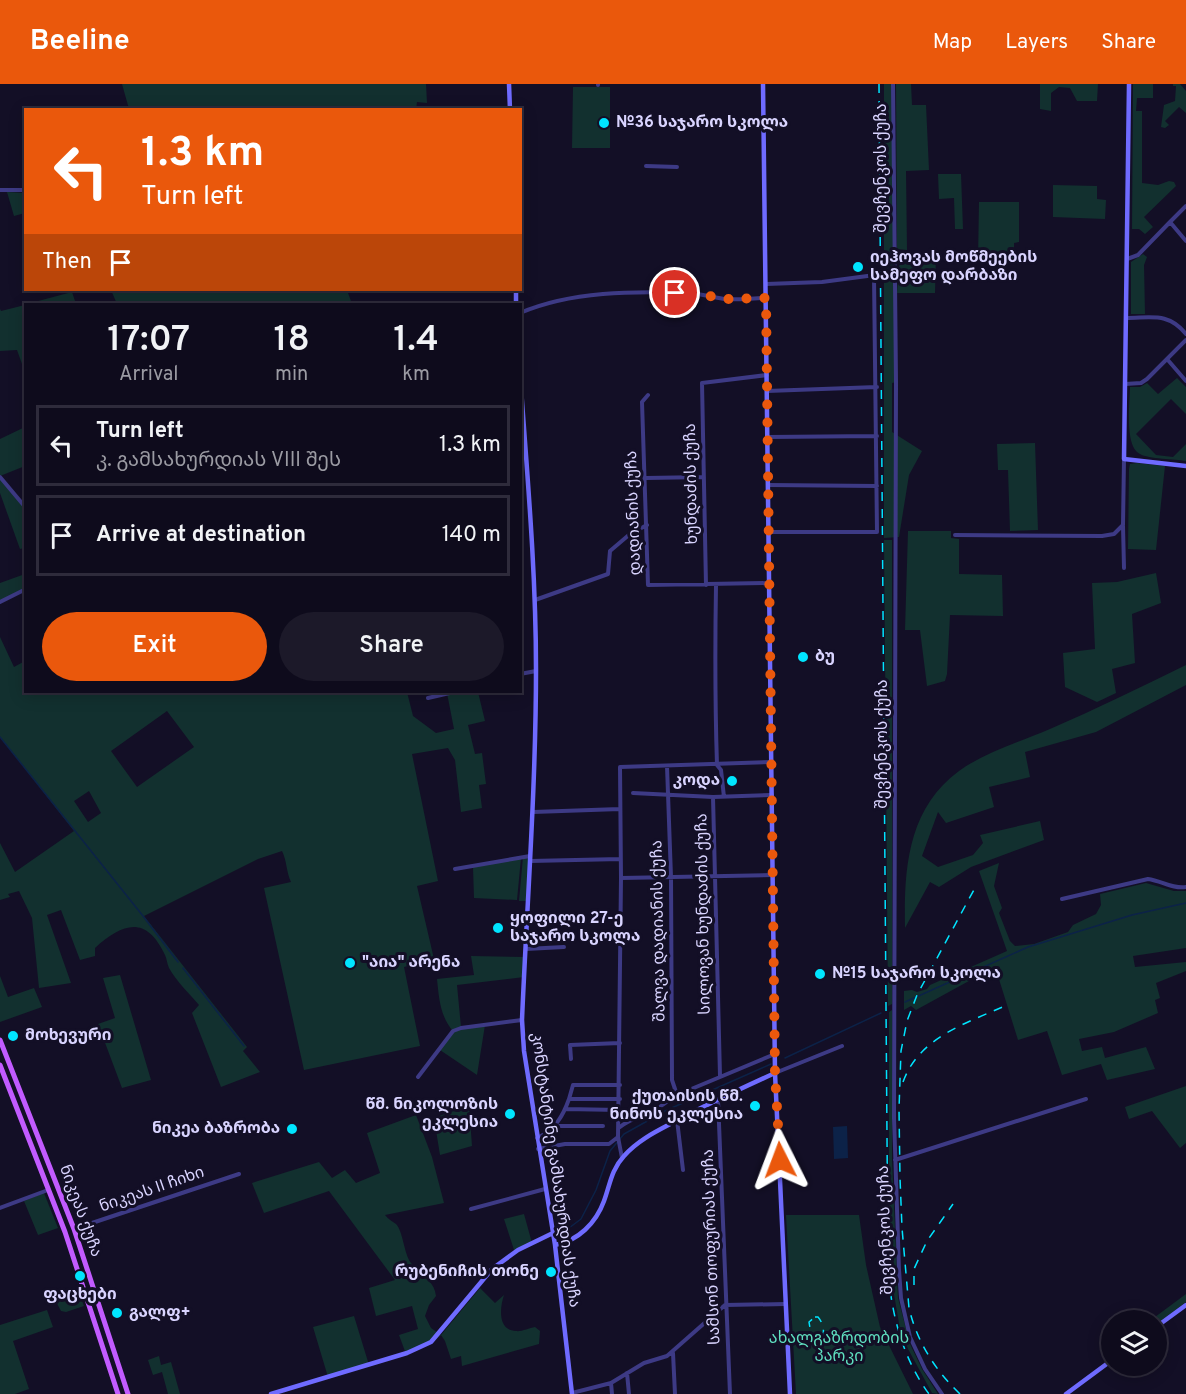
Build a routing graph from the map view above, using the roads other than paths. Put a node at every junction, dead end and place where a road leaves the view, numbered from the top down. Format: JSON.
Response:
{"nodes":[{"id":1,"x":509,"y":84,"type":"edge"},
{"id":2,"x":763,"y":84,"type":"edge"},
{"id":3,"x":893,"y":84,"type":"edge"},
{"id":4,"x":1129,"y":84,"type":"edge"},
{"id":5,"x":510,"y":108,"type":"edge"},
{"id":6,"x":646,"y":166,"type":"dead end"},
{"id":7,"x":677,"y":167,"type":"dead end"},
{"id":8,"x":0,"y":190,"type":"edge"},
{"id":9,"x":24,"y":190,"type":"edge"},
{"id":10,"x":1186,"y":206,"type":"edge"},
{"id":11,"x":1170,"y":222,"type":"junction"},
{"id":12,"x":1186,"y":241,"type":"edge"},
{"id":13,"x":1126,"y":260,"type":"junction"},
{"id":14,"x":766,"y":284,"type":"junction"},
{"id":15,"x":766,"y":298,"type":"junction"},
{"id":16,"x":522,"y":312,"type":"edge"},
{"id":17,"x":1126,"y":318,"type":"junction"},
{"id":18,"x":1186,"y":334,"type":"edge"},
{"id":19,"x":1186,"y":340,"type":"edge"},
{"id":20,"x":1167,"y":359,"type":"junction"},
{"id":21,"x":767,"y":375,"type":"junction"},
{"id":22,"x":1186,"y":381,"type":"edge"},
{"id":23,"x":1125,"y":384,"type":"junction"},
{"id":24,"x":877,"y":387,"type":"junction"},
{"id":25,"x":767,"y":391,"type":"junction"},
{"id":26,"x":648,"y":395,"type":"dead end"},
{"id":27,"x":522,"y":421,"type":"edge"},
{"id":28,"x":877,"y":436,"type":"junction"},
{"id":29,"x":768,"y":437,"type":"junction"},
{"id":30,"x":1124,"y":459,"type":"junction"},
{"id":31,"x":1186,"y":466,"type":"edge"},
{"id":32,"x":0,"y":477,"type":"edge"},
{"id":33,"x":704,"y":477,"type":"junction"},
{"id":34,"x":646,"y":478,"type":"junction"},
{"id":35,"x":768,"y":485,"type":"junction"},
{"id":36,"x":877,"y":486,"type":"junction"},
{"id":37,"x":24,"y":506,"type":"edge"},
{"id":38,"x":647,"y":525,"type":"junction"},
{"id":39,"x":1123,"y":525,"type":"junction"},
{"id":40,"x":769,"y":532,"type":"junction"},
{"id":41,"x":955,"y":535,"type":"dead end"},
{"id":42,"x":1124,"y":568,"type":"dead end"},
{"id":43,"x":770,"y":583,"type":"junction"},
{"id":44,"x":706,"y":585,"type":"junction"},
{"id":45,"x":716,"y":585,"type":"junction"},
{"id":46,"x":24,"y":590,"type":"edge"},
{"id":47,"x":535,"y":600,"type":"junction"},
{"id":48,"x":0,"y":602,"type":"edge"},
{"id":49,"x":536,"y":671,"type":"junction"},
{"id":50,"x":522,"y":674,"type":"edge"},
{"id":51,"x":450,"y":693,"type":"edge"},
{"id":52,"x":428,"y":698,"type":"dead end"},
{"id":53,"x":772,"y":762,"type":"junction"},
{"id":54,"x":717,"y":765,"type":"junction"},
{"id":55,"x":667,"y":766,"type":"junction"},
{"id":56,"x":633,"y":793,"type":"dead end"},
{"id":57,"x":668,"y":794,"type":"junction"},
{"id":58,"x":772,"y":795,"type":"junction"},
{"id":59,"x":713,"y":797,"type":"junction"},
{"id":60,"x":724,"y":797,"type":"junction"},
{"id":61,"x":620,"y":809,"type":"junction"},
{"id":62,"x":533,"y":812,"type":"junction"},
{"id":63,"x":530,"y":858,"type":"junction"},
{"id":64,"x":621,"y":859,"type":"junction"},
{"id":65,"x":455,"y":869,"type":"dead end"},
{"id":66,"x":773,"y":875,"type":"junction"},
{"id":67,"x":671,"y":877,"type":"junction"},
{"id":68,"x":715,"y":877,"type":"junction"},
{"id":69,"x":621,"y":878,"type":"junction"},
{"id":70,"x":1186,"y":887,"type":"edge"},
{"id":71,"x":1062,"y":899,"type":"dead end"},
{"id":72,"x":564,"y":947,"type":"dead end"},
{"id":73,"x":526,"y":949,"type":"junction"},
{"id":74,"x":522,"y":1020,"type":"junction"},
{"id":75,"x":0,"y":1040,"type":"edge"},
{"id":76,"x":620,"y":1043,"type":"junction"},
{"id":77,"x":842,"y":1046,"type":"dead end"},
{"id":78,"x":775,"y":1054,"type":"junction"},
{"id":79,"x":571,"y":1059,"type":"dead end"},
{"id":80,"x":0,"y":1065,"type":"edge"},
{"id":81,"x":775,"y":1073,"type":"junction"},
{"id":82,"x":720,"y":1076,"type":"junction"},
{"id":83,"x":418,"y":1077,"type":"dead end"},
{"id":84,"x":620,"y":1085,"type":"junction"},
{"id":85,"x":677,"y":1095,"type":"junction"},
{"id":86,"x":569,"y":1099,"type":"junction"},
{"id":87,"x":620,"y":1099,"type":"junction"},
{"id":88,"x":718,"y":1099,"type":"junction"},
{"id":89,"x":1086,"y":1100,"type":"dead end"},
{"id":90,"x":565,"y":1109,"type":"junction"},
{"id":91,"x":620,"y":1110,"type":"junction"},
{"id":92,"x":677,"y":1120,"type":"junction"},
{"id":93,"x":554,"y":1126,"type":"junction"},
{"id":94,"x":603,"y":1126,"type":"dead end"},
{"id":95,"x":619,"y":1128,"type":"junction"},
{"id":96,"x":618,"y":1137,"type":"junction"},
{"id":97,"x":537,"y":1138,"type":"junction"},
{"id":98,"x":538,"y":1149,"type":"junction"},
{"id":99,"x":622,"y":1158,"type":"junction"},
{"id":100,"x":896,"y":1160,"type":"junction"},
{"id":101,"x":683,"y":1170,"type":"dead end"},
{"id":102,"x":239,"y":1174,"type":"dead end"},
{"id":103,"x":49,"y":1189,"type":"junction"},
{"id":104,"x":545,"y":1189,"type":"junction"},
{"id":105,"x":0,"y":1208,"type":"edge"},
{"id":106,"x":471,"y":1209,"type":"dead end"},
{"id":107,"x":74,"y":1229,"type":"junction"},
{"id":108,"x":553,"y":1233,"type":"junction"},
{"id":109,"x":555,"y":1245,"type":"junction"},
{"id":110,"x":787,"y":1304,"type":"junction"},
{"id":111,"x":725,"y":1305,"type":"junction"},
{"id":112,"x":1186,"y":1305,"type":"edge"},
{"id":113,"x":1167,"y":1319,"type":"edge"},
{"id":114,"x":673,"y":1353,"type":"junction"},
{"id":115,"x":1101,"y":1368,"type":"edge"},
{"id":116,"x":627,"y":1373,"type":"junction"},
{"id":117,"x":611,"y":1383,"type":"junction"},
{"id":118,"x":572,"y":1393,"type":"edge"},
{"id":119,"x":118,"y":1394,"type":"edge"},
{"id":120,"x":128,"y":1394,"type":"edge"},
{"id":121,"x":271,"y":1394,"type":"edge"},
{"id":122,"x":612,"y":1394,"type":"edge"},
{"id":123,"x":629,"y":1394,"type":"edge"},
{"id":124,"x":675,"y":1394,"type":"edge"},
{"id":125,"x":730,"y":1394,"type":"edge"},
{"id":126,"x":790,"y":1394,"type":"edge"},
{"id":127,"x":942,"y":1394,"type":"edge"},
{"id":128,"x":1066,"y":1394,"type":"edge"}],
"edges":[{"from":1,"to":5,"type":"street"},
{"from":2,"to":14,"type":"street"},
{"from":3,"to":100,"type":"street","name":"შევჩენკოს ქუჩა"},
{"from":4,"to":13,"type":"street"},
{"from":6,"to":7,"type":"street"},
{"from":8,"to":9,"type":"street"},
{"from":10,"to":11,"type":"street"},
{"from":11,"to":12,"type":"street"},
{"from":11,"to":13,"type":"street"},
{"from":13,"to":17,"type":"street"},
{"from":14,"to":15,"type":"street"},
{"from":14,"to":24,"type":"street"},
{"from":15,"to":16,"type":"street"},
{"from":15,"to":21,"type":"street"},
{"from":17,"to":18,"type":"street"},
{"from":17,"to":23,"type":"street"},
{"from":19,"to":20,"type":"street"},
{"from":20,"to":22,"type":"street"},
{"from":20,"to":23,"type":"street"},
{"from":21,"to":25,"type":"street"},
{"from":21,"to":33,"type":"street","name":"ხუნდაძის ქუჩა"},
{"from":23,"to":30,"type":"street"},
{"from":24,"to":25,"type":"street"},
{"from":24,"to":28,"type":"street"},
{"from":25,"to":29,"type":"street"},
{"from":26,"to":34,"type":"street","name":"დადიანის ქუჩა"},
{"from":27,"to":47,"type":"street","name":"კონსტანტინე გამსახურდიას ქუჩა"},
{"from":28,"to":29,"type":"street"},
{"from":28,"to":36,"type":"street"},
{"from":29,"to":35,"type":"street"},
{"from":30,"to":31,"type":"street"},
{"from":30,"to":39,"type":"street"},
{"from":32,"to":37,"type":"street"},
{"from":33,"to":34,"type":"street"},
{"from":33,"to":44,"type":"street","name":"ხუნდაძის ქუჩა"},
{"from":34,"to":38,"type":"street","name":"დადიანის ქუჩა"},
{"from":35,"to":36,"type":"street"},
{"from":35,"to":40,"type":"street"},
{"from":36,"to":40,"type":"street"},
{"from":38,"to":44,"type":"street","name":"დადიანის ქუჩა"},
{"from":38,"to":47,"type":"street"},
{"from":39,"to":41,"type":"street"},
{"from":39,"to":42,"type":"street"},
{"from":40,"to":43,"type":"street"},
{"from":43,"to":45,"type":"street","name":"დადიანის ქუჩა"},
{"from":43,"to":53,"type":"street"},
{"from":44,"to":45,"type":"street","name":"დადიანის ქუჩა"},
{"from":45,"to":54,"type":"street","name":"სილოვან ხუნდაძის ქუჩა"},
{"from":46,"to":48,"type":"street"},
{"from":47,"to":49,"type":"street","name":"კონსტანტინე გამსახურდიას ქუჩა"},
{"from":49,"to":50,"type":"street"},
{"from":49,"to":62,"type":"street","name":"კონსტანტინე გამსახურდიას ქუჩა"},
{"from":51,"to":52,"type":"street"},
{"from":53,"to":54,"type":"street"},
{"from":53,"to":58,"type":"street"},
{"from":54,"to":55,"type":"street"},
{"from":54,"to":60,"type":"street","name":"სილოვან ხუნდაძის ქუჩა"},
{"from":55,"to":57,"type":"street","name":"შალვა დადიანის ქუჩა"},
{"from":55,"to":61,"type":"street"},
{"from":56,"to":57,"type":"street"},
{"from":57,"to":59,"type":"street"},
{"from":57,"to":67,"type":"street","name":"შალვა დადიანის ქუჩა"},
{"from":58,"to":60,"type":"street"},
{"from":58,"to":66,"type":"street"},
{"from":59,"to":60,"type":"street","name":"სილოვან ხუნდაძის ქუჩა"},
{"from":59,"to":68,"type":"street","name":"სილოვან ხუნდაძის ქუჩა"},
{"from":61,"to":62,"type":"street"},
{"from":61,"to":64,"type":"street"},
{"from":62,"to":63,"type":"street","name":"კონსტანტინე გამსახურდიას ქუჩა"},
{"from":63,"to":64,"type":"street"},
{"from":63,"to":65,"type":"street"},
{"from":63,"to":73,"type":"street","name":"კონსტანტინე გამსახურდიას ქუჩა"},
{"from":64,"to":69,"type":"street"},
{"from":66,"to":68,"type":"street"},
{"from":66,"to":78,"type":"street"},
{"from":67,"to":68,"type":"street"},
{"from":67,"to":69,"type":"street"},
{"from":67,"to":85,"type":"street","name":"შალვა დადიანის ქუჩა"},
{"from":68,"to":82,"type":"street","name":"სილოვან ხუნდაძის ქუჩა"},
{"from":69,"to":76,"type":"street"},
{"from":70,"to":71,"type":"street"},
{"from":72,"to":73,"type":"street"},
{"from":73,"to":74,"type":"street","name":"კონსტანტინე გამსახურდიას ქუჩა"},
{"from":74,"to":83,"type":"street"},
{"from":74,"to":97,"type":"street","name":"კონსტანტინე გამსახურდიას ქუჩა"},
{"from":75,"to":107,"type":"main road","name":"ნიკეას ქუჩა"},
{"from":76,"to":79,"type":"street"},
{"from":76,"to":84,"type":"street"},
{"from":77,"to":81,"type":"street"},
{"from":78,"to":81,"type":"street"},
{"from":78,"to":82,"type":"street"},
{"from":80,"to":103,"type":"main road","name":"ნიკეას ქუჩა"},
{"from":81,"to":88,"type":"street"},
{"from":81,"to":110,"type":"street"},
{"from":82,"to":85,"type":"street"},
{"from":84,"to":86,"type":"street"},
{"from":84,"to":87,"type":"street"},
{"from":85,"to":95,"type":"street"},
{"from":86,"to":87,"type":"street"},
{"from":86,"to":90,"type":"street"},
{"from":87,"to":91,"type":"street"},
{"from":88,"to":92,"type":"street"},
{"from":88,"to":111,"type":"street","name":"სამსონ თოფურიას ქუჩა"},
{"from":89,"to":100,"type":"street"},
{"from":90,"to":91,"type":"street"},
{"from":90,"to":93,"type":"street"},
{"from":91,"to":95,"type":"street"},
{"from":92,"to":99,"type":"street"},
{"from":92,"to":101,"type":"street"},
{"from":93,"to":94,"type":"street"},
{"from":93,"to":97,"type":"street"},
{"from":95,"to":96,"type":"street"},
{"from":96,"to":98,"type":"street"},
{"from":96,"to":99,"type":"street"},
{"from":97,"to":98,"type":"street","name":"კონსტანტინე გამსახურდიას ქუჩა"},
{"from":98,"to":104,"type":"street","name":"კონსტანტინე გამსახურდიას ქუჩა"},
{"from":99,"to":109,"type":"street"},
{"from":100,"to":127,"type":"street","name":"შევჩენკოს ქუჩა"},
{"from":102,"to":107,"type":"street","name":"ნიკეას II ჩიხი"},
{"from":103,"to":105,"type":"street"},
{"from":103,"to":119,"type":"main road","name":"ნიკეას ქუჩა"},
{"from":104,"to":106,"type":"street"},
{"from":104,"to":108,"type":"street","name":"კონსტანტინე გამსახურდიას ქუჩა"},
{"from":107,"to":120,"type":"main road","name":"ნიკეას ქუჩა"},
{"from":108,"to":109,"type":"street","name":"კონსტანტინე გამსახურდიას ქუჩა"},
{"from":108,"to":121,"type":"street"},
{"from":109,"to":118,"type":"street","name":"კონსტანტინე გამსახურდიას ქუჩა"},
{"from":110,"to":111,"type":"street"},
{"from":110,"to":126,"type":"street"},
{"from":111,"to":114,"type":"street"},
{"from":111,"to":125,"type":"street","name":"სამსონ თოფურიას ქუჩა"},
{"from":112,"to":113,"type":"street"},
{"from":114,"to":116,"type":"street"},
{"from":114,"to":124,"type":"street"},
{"from":115,"to":128,"type":"street"},
{"from":116,"to":117,"type":"street"},
{"from":116,"to":123,"type":"street"},
{"from":117,"to":118,"type":"street"},
{"from":117,"to":122,"type":"street"}]}
